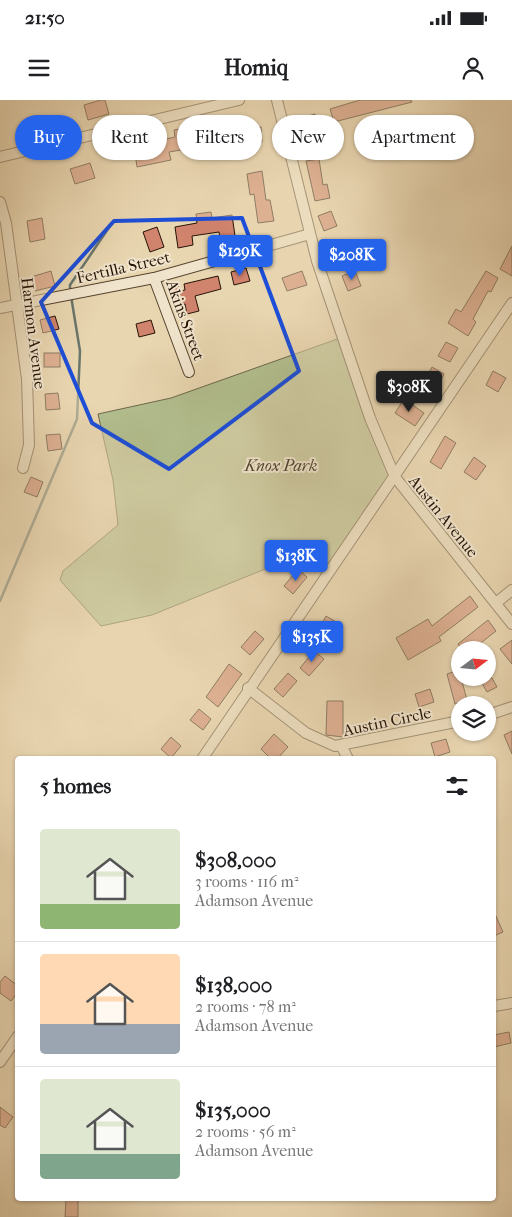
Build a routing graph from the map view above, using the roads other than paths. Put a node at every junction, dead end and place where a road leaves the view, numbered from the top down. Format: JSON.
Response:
{"nodes":[{"id":1,"x":239,"y":100,"type":"edge"},
{"id":2,"x":277,"y":100,"type":"edge"},
{"id":3,"x":0,"y":157,"type":"edge"},
{"id":4,"x":0,"y":202,"type":"edge"},
{"id":5,"x":310,"y":234,"type":"junction"},
{"id":6,"x":154,"y":278,"type":"junction"},
{"id":7,"x":512,"y":303,"type":"edge"},
{"id":8,"x":16,"y":306,"type":"junction"},
{"id":9,"x":0,"y":308,"type":"edge"},
{"id":10,"x":189,"y":372,"type":"dead end"},
{"id":11,"x":23,"y":468,"type":"dead end"},
{"id":12,"x":395,"y":477,"type":"junction"},
{"id":13,"x":512,"y":590,"type":"edge"},
{"id":14,"x":496,"y":603,"type":"junction"},
{"id":15,"x":512,"y":624,"type":"edge"},
{"id":16,"x":248,"y":688,"type":"junction"},
{"id":17,"x":512,"y":707,"type":"edge"},
{"id":18,"x":496,"y":712,"type":"edge"},
{"id":19,"x":451,"y":722,"type":"edge"},
{"id":20,"x":342,"y":747,"type":"junction"},
{"id":21,"x":204,"y":756,"type":"edge"},
{"id":22,"x":346,"y":756,"type":"edge"},
{"id":23,"x":512,"y":1003,"type":"edge"},
{"id":24,"x":496,"y":1006,"type":"edge"},
{"id":25,"x":15,"y":1040,"type":"edge"},
{"id":26,"x":0,"y":1062,"type":"edge"}],
"edges":[{"from":1,"to":3,"type":"street"},
{"from":2,"to":5,"type":"street","name":"Austin Avenue"},
{"from":4,"to":8,"type":"street","name":"Harmon Avenue"},
{"from":5,"to":6,"type":"street","name":"Fertilla Street"},
{"from":5,"to":12,"type":"street","name":"Austin Avenue"},
{"from":6,"to":8,"type":"street","name":"Fertilla Street"},
{"from":6,"to":10,"type":"street","name":"Akins Street"},
{"from":7,"to":12,"type":"street"},
{"from":8,"to":9,"type":"street","name":"Fertilla Street"},
{"from":8,"to":11,"type":"street","name":"Harmon Avenue"},
{"from":12,"to":14,"type":"street","name":"Austin Avenue"},
{"from":12,"to":16,"type":"street"},
{"from":13,"to":14,"type":"street"},
{"from":14,"to":15,"type":"street","name":"Austin Avenue"},
{"from":16,"to":20,"type":"street","name":"Austin Circle"},
{"from":16,"to":21,"type":"street"},
{"from":17,"to":18,"type":"street"},
{"from":19,"to":20,"type":"street","name":"Austin Circle"},
{"from":20,"to":22,"type":"street"},
{"from":23,"to":24,"type":"street"},
{"from":25,"to":26,"type":"street"}]}
